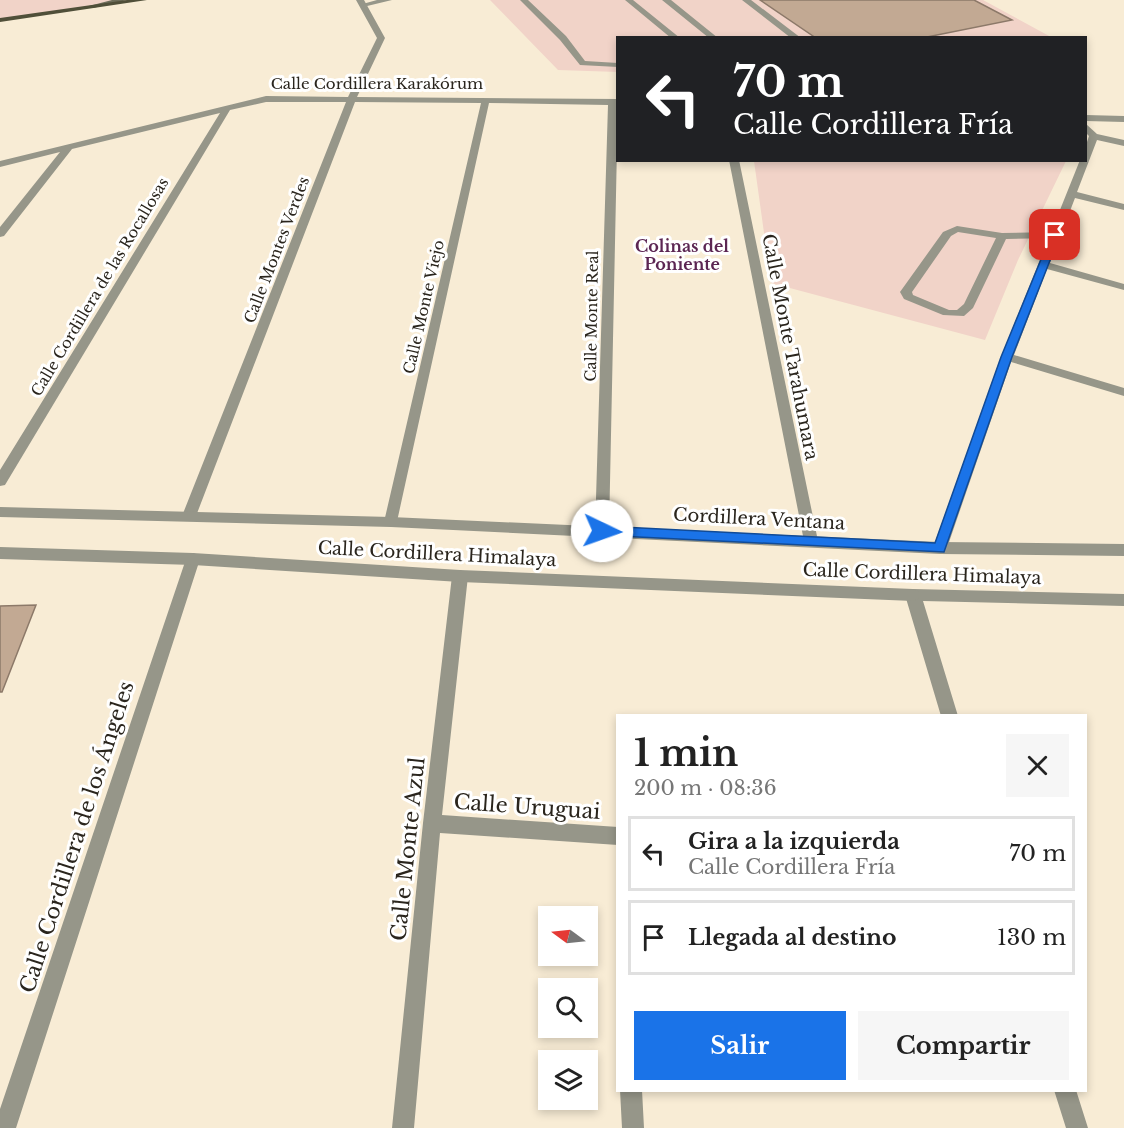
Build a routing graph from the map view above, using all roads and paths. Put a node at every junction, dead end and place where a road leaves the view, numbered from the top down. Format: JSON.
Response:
{"nodes":[{"id":1,"x":123,"y":0,"type":"edge"},
{"id":2,"x":143,"y":0,"type":"edge"},
{"id":3,"x":391,"y":0,"type":"edge"},
{"id":4,"x":524,"y":0,"type":"edge"},
{"id":5,"x":629,"y":0,"type":"edge"},
{"id":6,"x":666,"y":0,"type":"edge"},
{"id":7,"x":746,"y":0,"type":"edge"},
{"id":8,"x":362,"y":3,"type":"edge"},
{"id":9,"x":87,"y":7,"type":"junction"},
{"id":10,"x":688,"y":18,"type":"junction"},
{"id":11,"x":677,"y":19,"type":"dead end"},
{"id":12,"x":2,"y":20,"type":"edge"},
{"id":13,"x":667,"y":21,"type":"dead end"},
{"id":14,"x":657,"y":23,"type":"junction"},
{"id":15,"x":673,"y":36,"type":"edge"},
{"id":16,"x":711,"y":36,"type":"edge"},
{"id":17,"x":794,"y":36,"type":"edge"},
{"id":18,"x":616,"y":65,"type":"edge"},
{"id":19,"x":352,"y":98,"type":"junction"},
{"id":20,"x":486,"y":99,"type":"junction"},
{"id":21,"x":615,"y":102,"type":"edge"},
{"id":22,"x":227,"y":108,"type":"junction"},
{"id":23,"x":1087,"y":118,"type":"edge"},
{"id":24,"x":1124,"y":119,"type":"edge"},
{"id":25,"x":1087,"y":128,"type":"edge"},
{"id":26,"x":1094,"y":136,"type":"junction"},
{"id":27,"x":1124,"y":143,"type":"edge"},
{"id":28,"x":70,"y":146,"type":"junction"},
{"id":29,"x":1087,"y":156,"type":"edge"},
{"id":30,"x":734,"y":162,"type":"edge"},
{"id":31,"x":1085,"y":162,"type":"edge"},
{"id":32,"x":0,"y":164,"type":"edge"},
{"id":33,"x":1073,"y":194,"type":"junction"},
{"id":34,"x":1124,"y":207,"type":"edge"},
{"id":35,"x":0,"y":234,"type":"edge"},
{"id":36,"x":1055,"y":235,"type":"junction"},
{"id":37,"x":1002,"y":236,"type":"junction"},
{"id":38,"x":1042,"y":264,"type":"junction"},
{"id":39,"x":1124,"y":287,"type":"edge"},
{"id":40,"x":1007,"y":357,"type":"junction"},
{"id":41,"x":1124,"y":392,"type":"edge"},
{"id":42,"x":0,"y":481,"type":"edge"},
{"id":43,"x":0,"y":512,"type":"edge"},
{"id":44,"x":189,"y":516,"type":"junction"},
{"id":45,"x":392,"y":522,"type":"junction"},
{"id":46,"x":602,"y":531,"type":"junction"},
{"id":47,"x":811,"y":541,"type":"junction"},
{"id":48,"x":940,"y":548,"type":"junction"},
{"id":49,"x":1124,"y":550,"type":"edge"},
{"id":50,"x":0,"y":553,"type":"edge"},
{"id":51,"x":193,"y":559,"type":"junction"},
{"id":52,"x":460,"y":576,"type":"junction"},
{"id":53,"x":914,"y":595,"type":"junction"},
{"id":54,"x":1124,"y":600,"type":"edge"},
{"id":55,"x":949,"y":714,"type":"edge"},
{"id":56,"x":432,"y":823,"type":"junction"},
{"id":57,"x":616,"y":836,"type":"edge"},
{"id":58,"x":631,"y":1092,"type":"edge"},
{"id":59,"x":1066,"y":1092,"type":"edge"},
{"id":60,"x":5,"y":1128,"type":"edge"},
{"id":61,"x":404,"y":1128,"type":"edge"},
{"id":62,"x":633,"y":1128,"type":"edge"},
{"id":63,"x":1077,"y":1128,"type":"edge"}],
"edges":[{"from":1,"to":9,"type":"main road"},
{"from":2,"to":9,"type":"main road"},
{"from":3,"to":8,"type":"street"},
{"from":4,"to":18,"type":"street"},
{"from":5,"to":14,"type":"street"},
{"from":6,"to":10,"type":"street"},
{"from":7,"to":17,"type":"street"},
{"from":8,"to":19,"type":"street","name":"Calle Montes Verdes"},
{"from":9,"to":12,"type":"main road"},
{"from":10,"to":11,"type":"street"},
{"from":10,"to":16,"type":"street"},
{"from":13,"to":14,"type":"street"},
{"from":14,"to":15,"type":"street"},
{"from":19,"to":20,"type":"street","name":"Calle Cordillera Karakórum"},
{"from":19,"to":22,"type":"street","name":"Calle Cordillera Karakórum"},
{"from":19,"to":44,"type":"street","name":"Calle Montes Verdes"},
{"from":20,"to":21,"type":"street","name":"Calle Cordillera Karakórum"},
{"from":20,"to":45,"type":"street","name":"Calle Monte Viejo"},
{"from":21,"to":46,"type":"street","name":"Calle Monte Real"},
{"from":22,"to":28,"type":"street","name":"Calle Cordillera Karakórum"},
{"from":22,"to":42,"type":"street","name":"Calle Cordillera de las Rocallosas"},
{"from":23,"to":24,"type":"street"},
{"from":25,"to":26,"type":"street"},
{"from":26,"to":27,"type":"street"},
{"from":26,"to":29,"type":"street"},
{"from":28,"to":32,"type":"street","name":"Calle Cordillera Karakórum"},
{"from":28,"to":35,"type":"street"},
{"from":30,"to":47,"type":"street","name":"Calle Monte Tarahumara"},
{"from":31,"to":33,"type":"street"},
{"from":33,"to":34,"type":"street"},
{"from":33,"to":36,"type":"street"},
{"from":36,"to":37,"type":"street"},
{"from":36,"to":38,"type":"street"},
{"from":37,"to":37,"type":"street"},
{"from":38,"to":39,"type":"street"},
{"from":38,"to":40,"type":"street"},
{"from":40,"to":41,"type":"street"},
{"from":40,"to":48,"type":"street"},
{"from":43,"to":44,"type":"street","name":"Calle Cordillera Himalaya"},
{"from":44,"to":45,"type":"street","name":"Calle Cordillera Himalaya"},
{"from":45,"to":46,"type":"street","name":"Cordillera Ventana"},
{"from":46,"to":47,"type":"street","name":"Cordillera Ventana"},
{"from":47,"to":48,"type":"street","name":"Cordillera Ventana"},
{"from":48,"to":49,"type":"street","name":"Cordillera Ventana"},
{"from":50,"to":51,"type":"street","name":"Calle Cordillera Himalaya"},
{"from":51,"to":52,"type":"street","name":"Calle Cordillera Himalaya"},
{"from":51,"to":60,"type":"street","name":"Calle Cordillera de los Ángeles"},
{"from":52,"to":53,"type":"street","name":"Calle Cordillera Himalaya"},
{"from":52,"to":56,"type":"street","name":"Calle Monte Azul"},
{"from":53,"to":54,"type":"street","name":"Calle Cordillera Himalaya"},
{"from":53,"to":55,"type":"street"},
{"from":56,"to":57,"type":"street","name":"Calle Uruguai"},
{"from":56,"to":61,"type":"street","name":"Calle Monte Azul"},
{"from":58,"to":62,"type":"street"},
{"from":59,"to":63,"type":"street"}]}
